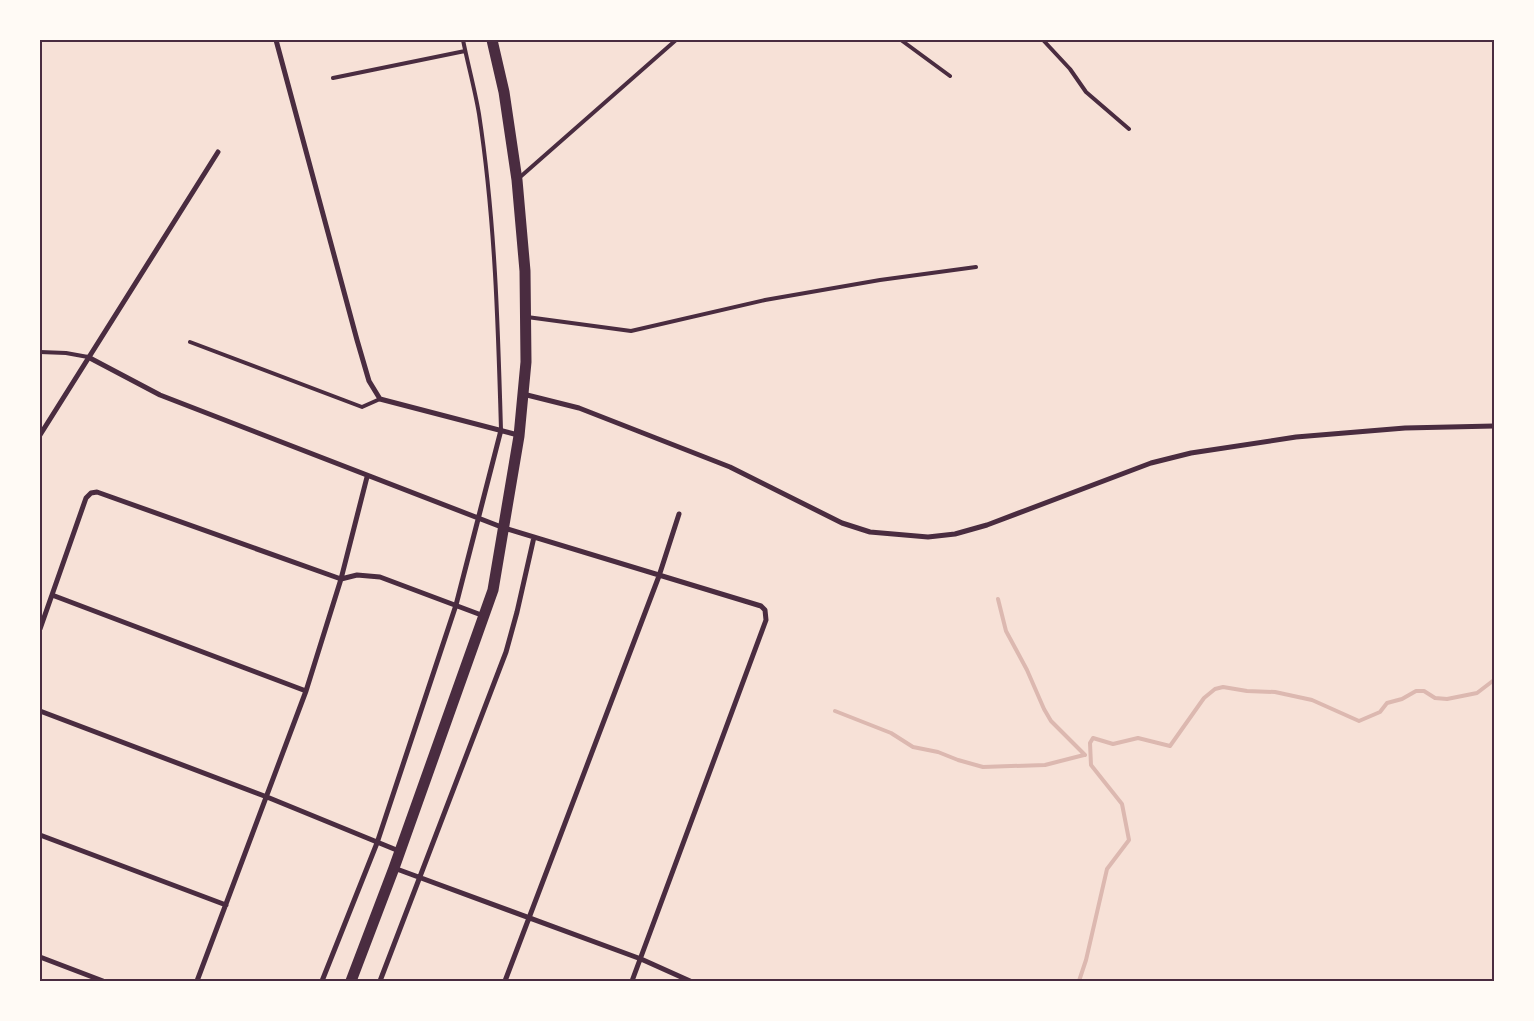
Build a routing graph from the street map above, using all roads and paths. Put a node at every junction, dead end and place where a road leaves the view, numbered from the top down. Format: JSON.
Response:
{"nodes":[{"id":1,"x":276,"y":40,"type":"edge"},
{"id":2,"x":463,"y":40,"type":"edge"},
{"id":3,"x":492,"y":40,"type":"edge"},
{"id":4,"x":676,"y":40,"type":"edge"},
{"id":5,"x":901,"y":40,"type":"edge"},
{"id":6,"x":1043,"y":40,"type":"edge"},
{"id":7,"x":465,"y":51,"type":"junction"},
{"id":8,"x":950,"y":76,"type":"dead end"},
{"id":9,"x":333,"y":78,"type":"dead end"},
{"id":10,"x":1129,"y":129,"type":"dead end"},
{"id":11,"x":218,"y":152,"type":"dead end"},
{"id":12,"x":517,"y":180,"type":"junction"},
{"id":13,"x":976,"y":267,"type":"dead end"},
{"id":14,"x":525,"y":316,"type":"junction"},
{"id":15,"x":190,"y":342,"type":"dead end"},
{"id":16,"x":40,"y":352,"type":"edge"},
{"id":17,"x":88,"y":357,"type":"junction"},
{"id":18,"x":523,"y":394,"type":"junction"},
{"id":19,"x":380,"y":399,"type":"junction"},
{"id":20,"x":1494,"y":426,"type":"edge"},
{"id":21,"x":500,"y":430,"type":"junction"},
{"id":22,"x":40,"y":435,"type":"edge"},
{"id":23,"x":519,"y":436,"type":"junction"},
{"id":24,"x":367,"y":477,"type":"junction"},
{"id":25,"x":679,"y":514,"type":"dead end"},
{"id":26,"x":477,"y":518,"type":"junction"},
{"id":27,"x":504,"y":528,"type":"junction"},
{"id":28,"x":534,"y":537,"type":"junction"},
{"id":29,"x":659,"y":576,"type":"junction"},
{"id":30,"x":341,"y":579,"type":"junction"},
{"id":31,"x":52,"y":595,"type":"junction"},
{"id":32,"x":456,"y":605,"type":"junction"},
{"id":33,"x":484,"y":616,"type":"junction"},
{"id":34,"x":40,"y":629,"type":"edge"},
{"id":35,"x":306,"y":691,"type":"junction"},
{"id":36,"x":40,"y":711,"type":"edge"},
{"id":37,"x":267,"y":797,"type":"junction"},
{"id":38,"x":40,"y":835,"type":"edge"},
{"id":39,"x":377,"y":843,"type":"junction"},
{"id":40,"x":399,"y":851,"type":"junction"},
{"id":41,"x":394,"y":868,"type":"junction"},
{"id":42,"x":419,"y":878,"type":"junction"},
{"id":43,"x":226,"y":905,"type":"junction"},
{"id":44,"x":529,"y":917,"type":"junction"},
{"id":45,"x":40,"y":957,"type":"edge"},
{"id":46,"x":641,"y":960,"type":"junction"},
{"id":47,"x":103,"y":981,"type":"edge"},
{"id":48,"x":197,"y":981,"type":"edge"},
{"id":49,"x":322,"y":981,"type":"edge"},
{"id":50,"x":351,"y":981,"type":"edge"},
{"id":51,"x":380,"y":981,"type":"edge"},
{"id":52,"x":505,"y":981,"type":"edge"},
{"id":53,"x":632,"y":981,"type":"edge"},
{"id":54,"x":690,"y":981,"type":"edge"}],
"edges":[{"from":1,"to":19,"type":"street"},
{"from":2,"to":7,"type":"lane"},
{"from":3,"to":12,"type":"main road"},
{"from":4,"to":12,"type":"lane"},
{"from":5,"to":8,"type":"lane"},
{"from":6,"to":10,"type":"lane"},
{"from":7,"to":9,"type":"lane"},
{"from":7,"to":21,"type":"lane"},
{"from":11,"to":17,"type":"street"},
{"from":12,"to":14,"type":"main road"},
{"from":13,"to":14,"type":"lane"},
{"from":14,"to":18,"type":"main road"},
{"from":15,"to":19,"type":"lane"},
{"from":16,"to":17,"type":"lane"},
{"from":17,"to":22,"type":"street"},
{"from":17,"to":24,"type":"street"},
{"from":18,"to":20,"type":"street"},
{"from":18,"to":23,"type":"main road"},
{"from":19,"to":21,"type":"street"},
{"from":21,"to":23,"type":"street"},
{"from":21,"to":26,"type":"street"},
{"from":23,"to":27,"type":"main road"},
{"from":24,"to":26,"type":"street"},
{"from":24,"to":30,"type":"street"},
{"from":25,"to":29,"type":"street"},
{"from":26,"to":27,"type":"street"},
{"from":26,"to":32,"type":"street"},
{"from":27,"to":28,"type":"street"},
{"from":27,"to":33,"type":"main road"},
{"from":28,"to":29,"type":"street"},
{"from":28,"to":42,"type":"street"},
{"from":29,"to":44,"type":"street"},
{"from":29,"to":46,"type":"street"},
{"from":30,"to":31,"type":"street"},
{"from":30,"to":32,"type":"street"},
{"from":30,"to":35,"type":"street"},
{"from":31,"to":34,"type":"street"},
{"from":31,"to":35,"type":"street"},
{"from":32,"to":33,"type":"street"},
{"from":32,"to":39,"type":"street"},
{"from":33,"to":40,"type":"main road"},
{"from":35,"to":37,"type":"street"},
{"from":36,"to":37,"type":"street"},
{"from":37,"to":39,"type":"street"},
{"from":37,"to":43,"type":"street"},
{"from":38,"to":43,"type":"street"},
{"from":39,"to":40,"type":"street"},
{"from":39,"to":49,"type":"street"},
{"from":40,"to":41,"type":"main road"},
{"from":41,"to":42,"type":"street"},
{"from":41,"to":50,"type":"main road"},
{"from":42,"to":44,"type":"street"},
{"from":42,"to":51,"type":"street"},
{"from":43,"to":48,"type":"street"},
{"from":44,"to":46,"type":"street"},
{"from":44,"to":52,"type":"street"},
{"from":45,"to":47,"type":"street"},
{"from":46,"to":53,"type":"street"},
{"from":46,"to":54,"type":"street"}]}
